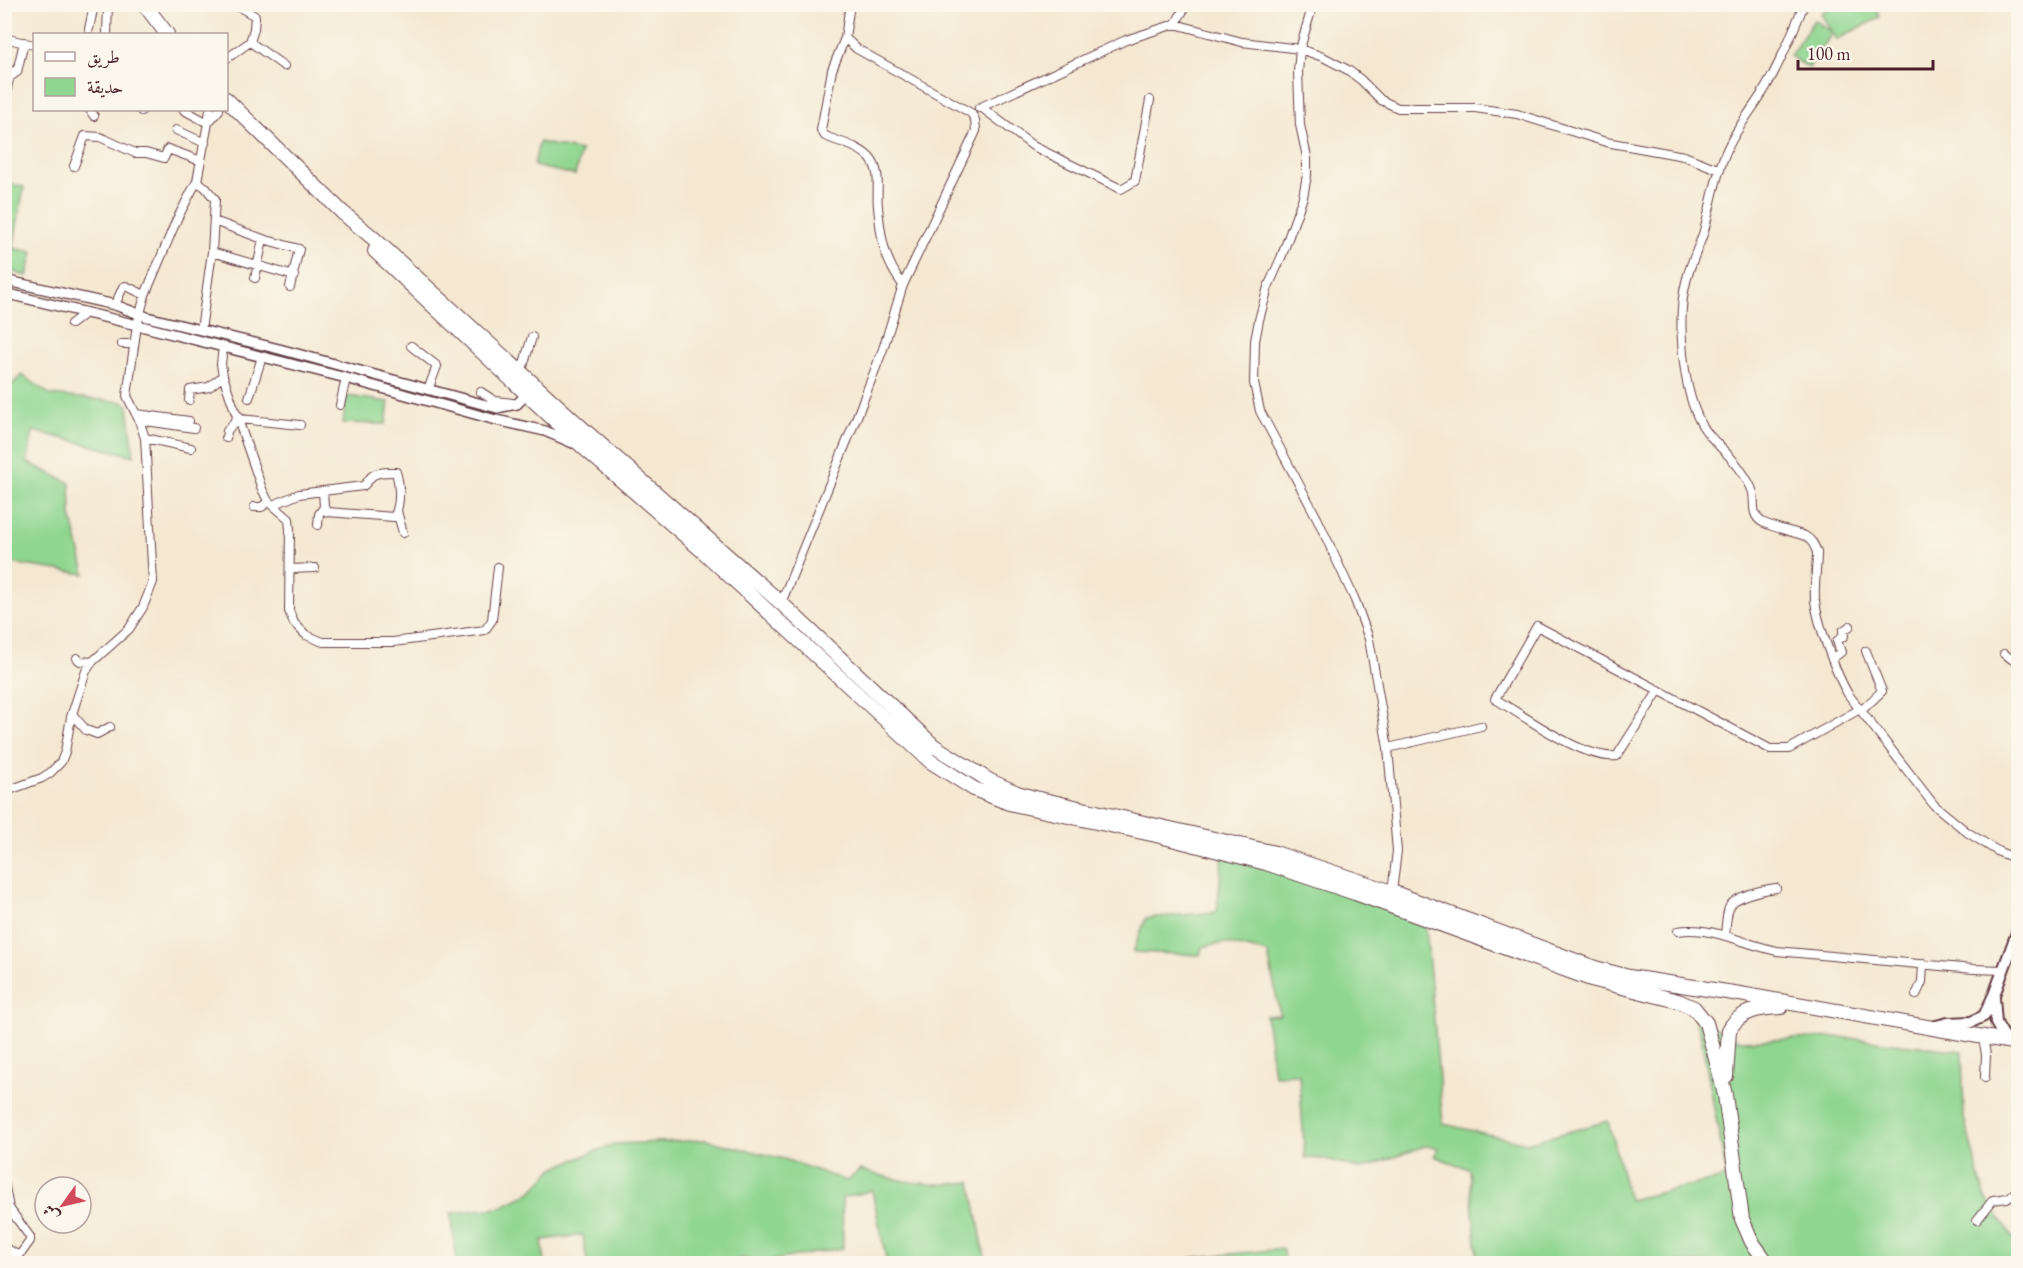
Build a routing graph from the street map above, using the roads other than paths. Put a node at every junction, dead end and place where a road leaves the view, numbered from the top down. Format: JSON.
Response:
{"nodes":[{"id":1,"x":99,"y":4,"type":"edge"},
{"id":2,"x":108,"y":4,"type":"edge"},
{"id":3,"x":144,"y":4,"type":"edge"},
{"id":4,"x":234,"y":4,"type":"edge"},
{"id":5,"x":849,"y":4,"type":"edge"},
{"id":6,"x":1184,"y":4,"type":"edge"},
{"id":7,"x":1313,"y":4,"type":"edge"},
{"id":8,"x":1804,"y":4,"type":"edge"},
{"id":9,"x":1175,"y":24,"type":"junction"},
{"id":10,"x":89,"y":29,"type":"dead end"},
{"id":11,"x":107,"y":33,"type":"edge"},
{"id":12,"x":166,"y":33,"type":"edge"},
{"id":13,"x":4,"y":38,"type":"edge"},
{"id":14,"x":845,"y":38,"type":"junction"},
{"id":15,"x":24,"y":42,"type":"junction"},
{"id":16,"x":250,"y":42,"type":"junction"},
{"id":17,"x":33,"y":45,"type":"edge"},
{"id":18,"x":1300,"y":49,"type":"junction"},
{"id":19,"x":228,"y":58,"type":"edge"},
{"id":20,"x":285,"y":66,"type":"dead end"},
{"id":21,"x":4,"y":70,"type":"edge"},
{"id":22,"x":17,"y":72,"type":"junction"},
{"id":23,"x":1150,"y":100,"type":"dead end"},
{"id":24,"x":228,"y":107,"type":"edge"},
{"id":25,"x":981,"y":107,"type":"junction"},
{"id":26,"x":4,"y":108,"type":"edge"},
{"id":27,"x":186,"y":111,"type":"edge"},
{"id":28,"x":210,"y":111,"type":"edge"},
{"id":29,"x":219,"y":111,"type":"edge"},
{"id":30,"x":971,"y":113,"type":"junction"},
{"id":31,"x":208,"y":123,"type":"junction"},
{"id":32,"x":176,"y":130,"type":"dead end"},
{"id":33,"x":205,"y":143,"type":"junction"},
{"id":34,"x":201,"y":161,"type":"junction"},
{"id":35,"x":74,"y":166,"type":"dead end"},
{"id":36,"x":1720,"y":170,"type":"junction"},
{"id":37,"x":197,"y":181,"type":"junction"},
{"id":38,"x":343,"y":213,"type":"junction"},
{"id":39,"x":214,"y":221,"type":"junction"},
{"id":40,"x":263,"y":239,"type":"junction"},
{"id":41,"x":212,"y":252,"type":"junction"},
{"id":42,"x":257,"y":264,"type":"junction"},
{"id":43,"x":294,"y":276,"type":"junction"},
{"id":44,"x":255,"y":278,"type":"dead end"},
{"id":45,"x":4,"y":280,"type":"edge"},
{"id":46,"x":903,"y":285,"type":"junction"},
{"id":47,"x":290,"y":287,"type":"dead end"},
{"id":48,"x":4,"y":293,"type":"edge"},
{"id":49,"x":146,"y":295,"type":"junction"},
{"id":50,"x":115,"y":305,"type":"junction"},
{"id":51,"x":85,"y":313,"type":"junction"},
{"id":52,"x":139,"y":320,"type":"junction"},
{"id":53,"x":71,"y":324,"type":"dead end"},
{"id":54,"x":201,"y":330,"type":"junction"},
{"id":55,"x":532,"y":337,"type":"dead end"},
{"id":56,"x":122,"y":344,"type":"dead end"},
{"id":57,"x":134,"y":344,"type":"junction"},
{"id":58,"x":411,"y":346,"type":"dead end"},
{"id":59,"x":223,"y":347,"type":"junction"},
{"id":60,"x":262,"y":357,"type":"junction"},
{"id":61,"x":521,"y":373,"type":"junction"},
{"id":62,"x":223,"y":376,"type":"junction"},
{"id":63,"x":346,"y":378,"type":"junction"},
{"id":64,"x":428,"y":390,"type":"junction"},
{"id":65,"x":481,"y":392,"type":"dead end"},
{"id":66,"x":249,"y":398,"type":"dead end"},
{"id":67,"x":522,"y":399,"type":"junction"},
{"id":68,"x":189,"y":400,"type":"dead end"},
{"id":69,"x":340,"y":405,"type":"dead end"},
{"id":70,"x":138,"y":417,"type":"junction"},
{"id":71,"x":239,"y":418,"type":"junction"},
{"id":72,"x":189,"y":420,"type":"dead end"},
{"id":73,"x":300,"y":425,"type":"dead end"},
{"id":74,"x":194,"y":428,"type":"dead end"},
{"id":75,"x":145,"y":438,"type":"junction"},
{"id":76,"x":226,"y":438,"type":"dead end"},
{"id":77,"x":583,"y":447,"type":"junction"},
{"id":78,"x":191,"y":448,"type":"dead end"},
{"id":79,"x":323,"y":491,"type":"junction"},
{"id":80,"x":271,"y":503,"type":"junction"},
{"id":81,"x":254,"y":507,"type":"dead end"},
{"id":82,"x":324,"y":507,"type":"junction"},
{"id":83,"x":397,"y":511,"type":"junction"},
{"id":84,"x":318,"y":525,"type":"dead end"},
{"id":85,"x":403,"y":533,"type":"dead end"},
{"id":86,"x":498,"y":567,"type":"dead end"},
{"id":87,"x":315,"y":568,"type":"dead end"},
{"id":88,"x":290,"y":569,"type":"junction"},
{"id":89,"x":781,"y":603,"type":"junction"},
{"id":90,"x":1850,"y":627,"type":"dead end"},
{"id":91,"x":1866,"y":651,"type":"dead end"},
{"id":92,"x":2004,"y":654,"type":"dead end"},
{"id":93,"x":77,"y":658,"type":"dead end"},
{"id":94,"x":1833,"y":658,"type":"junction"},
{"id":95,"x":92,"y":662,"type":"junction"},
{"id":96,"x":2019,"y":663,"type":"edge"},
{"id":97,"x":1659,"y":690,"type":"junction"},
{"id":98,"x":1861,"y":709,"type":"junction"},
{"id":99,"x":72,"y":714,"type":"junction"},
{"id":100,"x":1481,"y":726,"type":"dead end"},
{"id":101,"x":110,"y":727,"type":"dead end"},
{"id":102,"x":1388,"y":748,"type":"junction"},
{"id":103,"x":4,"y":792,"type":"edge"},
{"id":104,"x":2019,"y":859,"type":"edge"},
{"id":105,"x":1776,"y":888,"type":"dead end"},
{"id":106,"x":1392,"y":892,"type":"junction"},
{"id":107,"x":2019,"y":930,"type":"edge"},
{"id":108,"x":1678,"y":931,"type":"dead end"},
{"id":109,"x":1725,"y":936,"type":"junction"},
{"id":110,"x":1923,"y":964,"type":"junction"},
{"id":111,"x":2003,"y":970,"type":"junction"},
{"id":112,"x":1916,"y":995,"type":"dead end"},
{"id":113,"x":1994,"y":995,"type":"junction"},
{"id":114,"x":1804,"y":1006,"type":"junction"},
{"id":115,"x":1932,"y":1027,"type":"junction"},
{"id":116,"x":1983,"y":1037,"type":"junction"},
{"id":117,"x":2012,"y":1042,"type":"edge"},
{"id":118,"x":1985,"y":1077,"type":"dead end"},
{"id":119,"x":1725,"y":1095,"type":"junction"},
{"id":120,"x":4,"y":1182,"type":"edge"},
{"id":121,"x":2019,"y":1191,"type":"edge"},
{"id":122,"x":1977,"y":1220,"type":"dead end"},
{"id":123,"x":4,"y":1247,"type":"edge"},
{"id":124,"x":1768,"y":1263,"type":"edge"}],
"edges":[{"from":1,"to":10,"type":"street"},
{"from":2,"to":11,"type":"street"},
{"from":3,"to":12,"type":"highway"},
{"from":4,"to":16,"type":"street"},
{"from":5,"to":14,"type":"street"},
{"from":6,"to":9,"type":"street"},
{"from":7,"to":18,"type":"street"},
{"from":8,"to":36,"type":"street"},
{"from":9,"to":18,"type":"street"},
{"from":9,"to":25,"type":"street"},
{"from":13,"to":15,"type":"street"},
{"from":14,"to":30,"type":"street"},
{"from":14,"to":46,"type":"street"},
{"from":15,"to":17,"type":"street"},
{"from":15,"to":22,"type":"street"},
{"from":16,"to":19,"type":"street"},
{"from":16,"to":20,"type":"street"},
{"from":18,"to":36,"type":"street"},
{"from":18,"to":102,"type":"street"},
{"from":21,"to":22,"type":"street"},
{"from":22,"to":26,"type":"street"},
{"from":23,"to":25,"type":"street"},
{"from":24,"to":38,"type":"highway"},
{"from":25,"to":30,"type":"street"},
{"from":27,"to":31,"type":"street"},
{"from":28,"to":31,"type":"street"},
{"from":29,"to":31,"type":"street"},
{"from":30,"to":46,"type":"street"},
{"from":31,"to":33,"type":"street"},
{"from":32,"to":33,"type":"street"},
{"from":33,"to":34,"type":"street"},
{"from":34,"to":35,"type":"street"},
{"from":34,"to":37,"type":"street"},
{"from":36,"to":94,"type":"street"},
{"from":37,"to":39,"type":"street"},
{"from":37,"to":49,"type":"street"},
{"from":38,"to":61,"type":"highway"},
{"from":38,"to":67,"type":"highway"},
{"from":39,"to":40,"type":"street"},
{"from":39,"to":41,"type":"street"},
{"from":40,"to":42,"type":"street"},
{"from":40,"to":43,"type":"street"},
{"from":41,"to":42,"type":"street"},
{"from":41,"to":54,"type":"street"},
{"from":42,"to":43,"type":"street"},
{"from":42,"to":44,"type":"street"},
{"from":43,"to":47,"type":"street"},
{"from":45,"to":50,"type":"street"},
{"from":46,"to":89,"type":"street"},
{"from":48,"to":51,"type":"street"},
{"from":49,"to":50,"type":"street"},
{"from":49,"to":52,"type":"street"},
{"from":50,"to":52,"type":"street"},
{"from":51,"to":52,"type":"street"},
{"from":51,"to":53,"type":"street"},
{"from":52,"to":54,"type":"street"},
{"from":52,"to":57,"type":"street"},
{"from":52,"to":59,"type":"street"},
{"from":54,"to":64,"type":"street"},
{"from":55,"to":61,"type":"street"},
{"from":56,"to":57,"type":"street"},
{"from":57,"to":70,"type":"street"},
{"from":58,"to":64,"type":"street"},
{"from":59,"to":60,"type":"street"},
{"from":59,"to":62,"type":"street"},
{"from":60,"to":63,"type":"street"},
{"from":60,"to":66,"type":"street"},
{"from":61,"to":89,"type":"highway"},
{"from":62,"to":68,"type":"street"},
{"from":62,"to":71,"type":"street"},
{"from":63,"to":69,"type":"street"},
{"from":63,"to":77,"type":"street"},
{"from":64,"to":67,"type":"street"},
{"from":65,"to":67,"type":"street"},
{"from":67,"to":77,"type":"highway"},
{"from":70,"to":72,"type":"street"},
{"from":70,"to":74,"type":"street"},
{"from":70,"to":75,"type":"street"},
{"from":71,"to":73,"type":"street"},
{"from":71,"to":76,"type":"street"},
{"from":71,"to":80,"type":"street"},
{"from":75,"to":78,"type":"street"},
{"from":75,"to":95,"type":"street"},
{"from":77,"to":119,"type":"highway"},
{"from":79,"to":80,"type":"street"},
{"from":79,"to":82,"type":"street"},
{"from":79,"to":83,"type":"street"},
{"from":80,"to":81,"type":"street"},
{"from":80,"to":88,"type":"street"},
{"from":82,"to":83,"type":"street"},
{"from":82,"to":84,"type":"street"},
{"from":83,"to":85,"type":"street"},
{"from":86,"to":88,"type":"street"},
{"from":87,"to":88,"type":"street"},
{"from":89,"to":106,"type":"highway"},
{"from":90,"to":94,"type":"street"},
{"from":91,"to":98,"type":"street"},
{"from":92,"to":96,"type":"street"},
{"from":93,"to":95,"type":"street"},
{"from":94,"to":98,"type":"street"},
{"from":95,"to":99,"type":"street"},
{"from":97,"to":97,"type":"street"},
{"from":97,"to":98,"type":"street"},
{"from":98,"to":104,"type":"street"},
{"from":99,"to":101,"type":"street"},
{"from":99,"to":103,"type":"street"},
{"from":100,"to":102,"type":"street"},
{"from":102,"to":106,"type":"street"},
{"from":105,"to":109,"type":"street"},
{"from":106,"to":114,"type":"highway"},
{"from":107,"to":111,"type":"main road"},
{"from":108,"to":109,"type":"street"},
{"from":109,"to":110,"type":"street"},
{"from":110,"to":111,"type":"street"},
{"from":110,"to":112,"type":"street"},
{"from":111,"to":113,"type":"main road"},
{"from":113,"to":115,"type":"main road"},
{"from":113,"to":117,"type":"main road"},
{"from":114,"to":115,"type":"highway"},
{"from":114,"to":119,"type":"highway"},
{"from":115,"to":116,"type":"highway"},
{"from":116,"to":117,"type":"highway"},
{"from":116,"to":118,"type":"street"},
{"from":119,"to":124,"type":"highway"},
{"from":120,"to":123,"type":"street"},
{"from":121,"to":122,"type":"street"}]}
